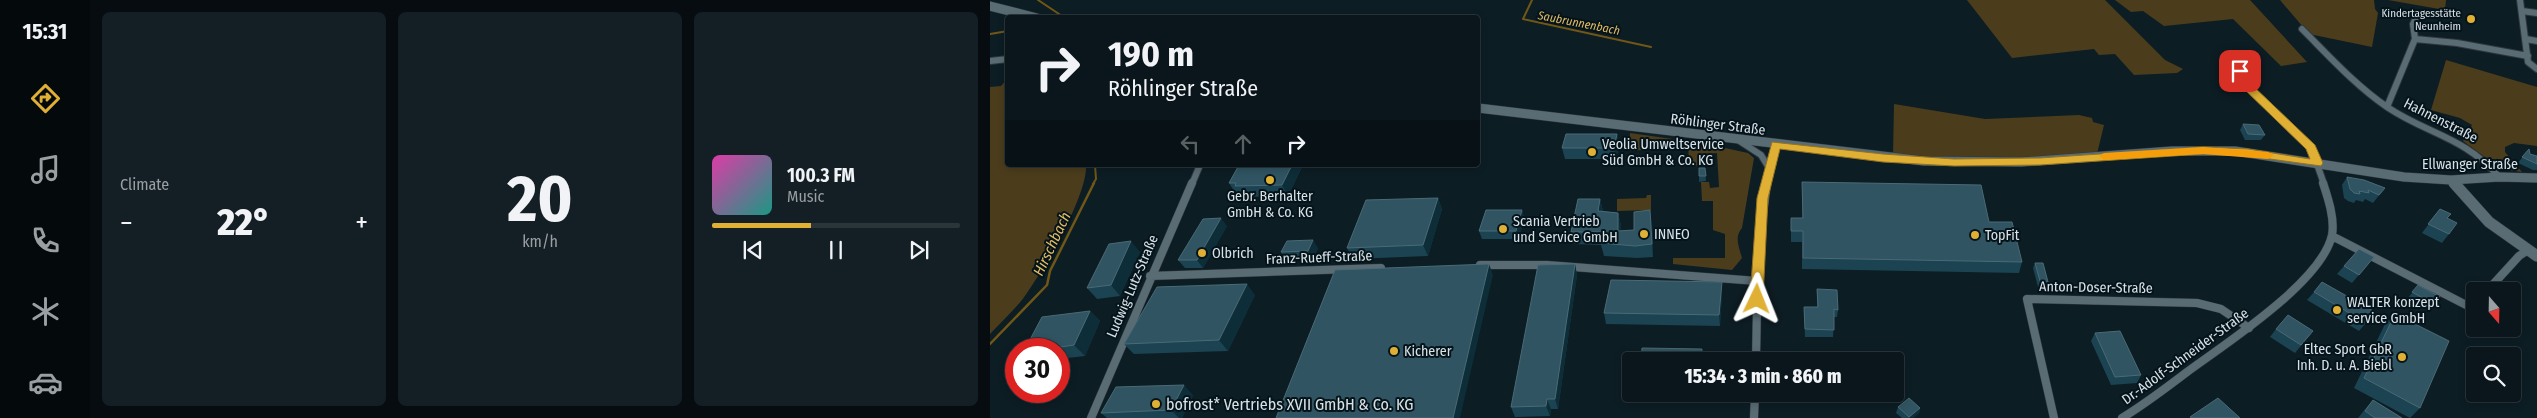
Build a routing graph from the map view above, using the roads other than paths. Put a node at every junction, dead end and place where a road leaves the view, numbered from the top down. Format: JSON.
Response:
{"nodes":[{"id":1,"x":2520,"y":0,"type":"edge"},
{"id":2,"x":990,"y":6,"type":"edge"},
{"id":3,"x":2522,"y":11,"type":"junction"},
{"id":4,"x":2537,"y":13,"type":"edge"},
{"id":5,"x":1025,"y":15,"type":"edge"},
{"id":6,"x":2415,"y":20,"type":"dead end"},
{"id":7,"x":2302,"y":29,"type":"dead end"},
{"id":8,"x":2526,"y":38,"type":"junction"},
{"id":9,"x":2415,"y":39,"type":"junction"},
{"id":10,"x":2537,"y":41,"type":"edge"},
{"id":11,"x":2528,"y":56,"type":"junction"},
{"id":12,"x":1005,"y":59,"type":"edge"},
{"id":13,"x":990,"y":61,"type":"edge"},
{"id":14,"x":2537,"y":69,"type":"edge"},
{"id":15,"x":2240,"y":71,"type":"dead end"},
{"id":16,"x":2387,"y":107,"type":"junction"},
{"id":17,"x":1480,"y":108,"type":"edge"},
{"id":18,"x":1738,"y":140,"type":"junction"},
{"id":19,"x":1776,"y":145,"type":"junction"},
{"id":20,"x":2317,"y":163,"type":"junction"},
{"id":21,"x":1199,"y":167,"type":"edge"},
{"id":22,"x":1769,"y":168,"type":"junction"},
{"id":23,"x":2404,"y":177,"type":"joint"},
{"id":24,"x":2499,"y":177,"type":"junction"},
{"id":25,"x":2537,"y":178,"type":"edge"},
{"id":26,"x":2451,"y":180,"type":"junction"},
{"id":27,"x":2332,"y":236,"type":"junction"},
{"id":28,"x":2528,"y":250,"type":"junction"},
{"id":29,"x":2537,"y":256,"type":"edge"},
{"id":30,"x":1474,"y":265,"type":"edge"},
{"id":31,"x":1395,"y":268,"type":"edge"},
{"id":32,"x":1150,"y":276,"type":"junction"},
{"id":33,"x":1757,"y":281,"type":"junction"},
{"id":34,"x":2495,"y":282,"type":"edge"},
{"id":35,"x":2466,"y":305,"type":"edge"},
{"id":36,"x":2249,"y":328,"type":"junction"},
{"id":37,"x":1756,"y":352,"type":"edge"},
{"id":38,"x":1755,"y":402,"type":"edge"},
{"id":39,"x":1091,"y":418,"type":"edge"},
{"id":40,"x":1754,"y":418,"type":"edge"},
{"id":41,"x":2054,"y":418,"type":"edge"},
{"id":42,"x":2122,"y":418,"type":"edge"}],
"edges":[{"from":1,"to":3,"type":"street"},
{"from":2,"to":5,"type":"street"},
{"from":3,"to":4,"type":"street"},
{"from":3,"to":8,"type":"street"},
{"from":6,"to":9,"type":"street"},
{"from":7,"to":16,"type":"street","name":"Hahnenstraße"},
{"from":8,"to":10,"type":"street"},
{"from":8,"to":11,"type":"street"},
{"from":9,"to":11,"type":"street"},
{"from":9,"to":16,"type":"street"},
{"from":11,"to":14,"type":"street"},
{"from":12,"to":13,"type":"street"},
{"from":15,"to":20,"type":"street"},
{"from":16,"to":24,"type":"street","name":"Hahnenstraße"},
{"from":17,"to":18,"type":"street","name":"Röhlinger Straße"},
{"from":18,"to":19,"type":"street","name":"Röhlinger Straße"},
{"from":18,"to":22,"type":"street"},
{"from":19,"to":20,"type":"street","name":"Röhlinger Straße"},
{"from":19,"to":22,"type":"street"},
{"from":20,"to":23,"type":"street","name":"Röhlinger Straße"},
{"from":20,"to":27,"type":"street"},
{"from":21,"to":32,"type":"street","name":"Ludwig-Lutz-Straße"},
{"from":22,"to":33,"type":"street"},
{"from":23,"to":26,"type":"street","name":"Ellwanger Straße"},
{"from":24,"to":25,"type":"street","name":"Ellwanger Straße"},
{"from":24,"to":26,"type":"street","name":"Ellwanger Straße"},
{"from":26,"to":28,"type":"street"},
{"from":27,"to":35,"type":"street"},
{"from":27,"to":36,"type":"street","name":"Dr.-Adolf-Schneider-Straße"},
{"from":28,"to":29,"type":"street"},
{"from":28,"to":34,"type":"street"},
{"from":30,"to":33,"type":"street"},
{"from":31,"to":32,"type":"street","name":"Franz-Rueff-Straße"},
{"from":32,"to":39,"type":"street","name":"Ludwig-Lutz-Straße"},
{"from":33,"to":37,"type":"street"},
{"from":36,"to":41,"type":"street","name":"Anton-Doser-Straße"},
{"from":36,"to":42,"type":"street","name":"Dr.-Adolf-Schneider-Straße"},
{"from":38,"to":40,"type":"street"}]}
